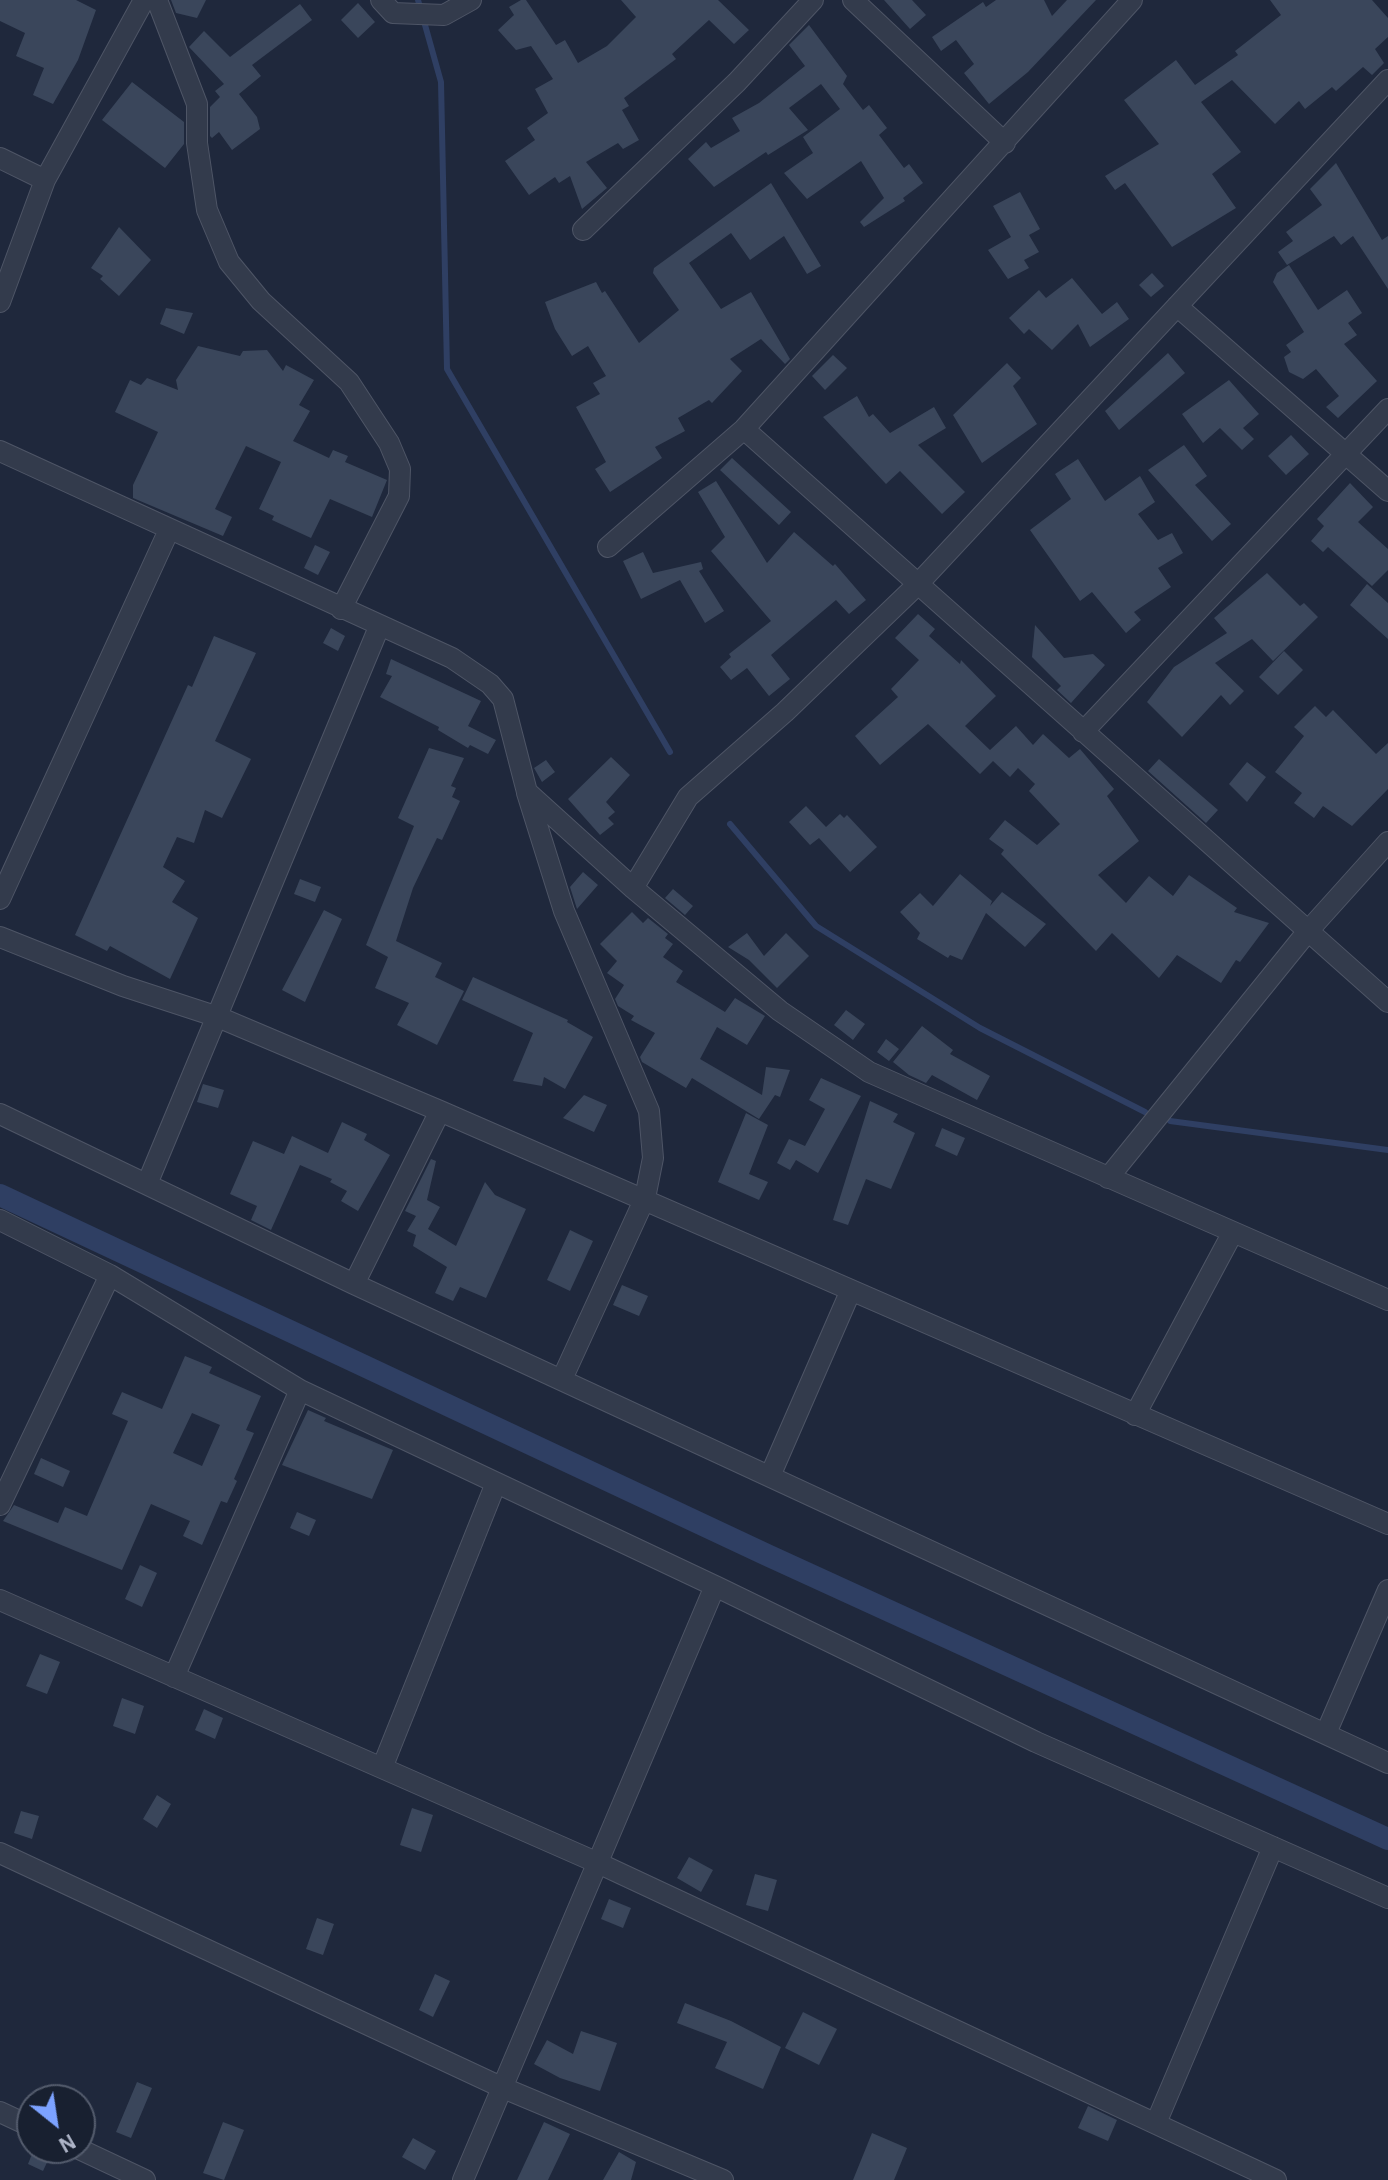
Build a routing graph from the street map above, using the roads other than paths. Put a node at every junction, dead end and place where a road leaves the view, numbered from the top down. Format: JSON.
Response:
{"nodes":[{"id":1,"x":144,"y":0,"type":"edge"},
{"id":2,"x":157,"y":0,"type":"edge"},
{"id":3,"x":381,"y":0,"type":"edge"},
{"id":4,"x":471,"y":0,"type":"edge"},
{"id":5,"x":813,"y":0,"type":"edge"},
{"id":6,"x":853,"y":0,"type":"edge"},
{"id":7,"x":1132,"y":0,"type":"edge"},
{"id":8,"x":1388,"y":80,"type":"edge"},
{"id":9,"x":1005,"y":143,"type":"junction"},
{"id":10,"x":0,"y":158,"type":"edge"},
{"id":11,"x":45,"y":180,"type":"junction"},
{"id":12,"x":583,"y":230,"type":"dead end"},
{"id":13,"x":0,"y":302,"type":"edge"},
{"id":14,"x":1177,"y":306,"type":"junction"},
{"id":15,"x":1388,"y":409,"type":"edge"},
{"id":16,"x":744,"y":429,"type":"junction"},
{"id":17,"x":0,"y":451,"type":"edge"},
{"id":18,"x":1346,"y":454,"type":"junction"},
{"id":19,"x":1388,"y":491,"type":"edge"},
{"id":20,"x":169,"y":530,"type":"junction"},
{"id":21,"x":608,"y":547,"type":"dead end"},
{"id":22,"x":917,"y":585,"type":"junction"},
{"id":23,"x":341,"y":609,"type":"junction"},
{"id":24,"x":379,"y":627,"type":"junction"},
{"id":25,"x":1083,"y":732,"type":"junction"},
{"id":26,"x":527,"y":792,"type":"junction"},
{"id":27,"x":1388,"y":842,"type":"edge"},
{"id":28,"x":633,"y":888,"type":"junction"},
{"id":29,"x":0,"y":899,"type":"edge"},
{"id":30,"x":1308,"y":931,"type":"junction"},
{"id":31,"x":0,"y":937,"type":"edge"},
{"id":32,"x":1388,"y":1002,"type":"edge"},
{"id":33,"x":218,"y":1017,"type":"junction"},
{"id":34,"x":440,"y":1111,"type":"junction"},
{"id":35,"x":0,"y":1114,"type":"edge"},
{"id":36,"x":1108,"y":1178,"type":"junction"},
{"id":37,"x":147,"y":1184,"type":"junction"},
{"id":38,"x":645,"y":1198,"type":"junction"},
{"id":39,"x":0,"y":1220,"type":"edge"},
{"id":40,"x":1233,"y":1232,"type":"junction"},
{"id":41,"x":110,"y":1275,"type":"junction"},
{"id":42,"x":354,"y":1284,"type":"junction"},
{"id":43,"x":851,"y":1290,"type":"junction"},
{"id":44,"x":1388,"y":1300,"type":"edge"},
{"id":45,"x":562,"y":1379,"type":"junction"},
{"id":46,"x":300,"y":1390,"type":"junction"},
{"id":47,"x":1135,"y":1415,"type":"junction"},
{"id":48,"x":770,"y":1476,"type":"junction"},
{"id":49,"x":496,"y":1483,"type":"junction"},
{"id":50,"x":0,"y":1505,"type":"edge"},
{"id":51,"x":1388,"y":1524,"type":"edge"},
{"id":52,"x":715,"y":1586,"type":"junction"},
{"id":53,"x":1388,"y":1590,"type":"edge"},
{"id":54,"x":0,"y":1600,"type":"edge"},
{"id":55,"x":174,"y":1677,"type":"junction"},
{"id":56,"x":1326,"y":1733,"type":"junction"},
{"id":57,"x":1388,"y":1763,"type":"edge"},
{"id":58,"x":382,"y":1768,"type":"junction"},
{"id":59,"x":1273,"y":1847,"type":"junction"},
{"id":60,"x":0,"y":1853,"type":"edge"},
{"id":61,"x":598,"y":1863,"type":"junction"},
{"id":62,"x":1388,"y":1898,"type":"edge"},
{"id":63,"x":501,"y":2087,"type":"junction"},
{"id":64,"x":1156,"y":2123,"type":"junction"},
{"id":65,"x":96,"y":2157,"type":"edge"},
{"id":66,"x":145,"y":2180,"type":"edge"},
{"id":67,"x":463,"y":2180,"type":"edge"},
{"id":68,"x":723,"y":2180,"type":"edge"},
{"id":69,"x":1276,"y":2180,"type":"edge"}],
"edges":[{"from":1,"to":11,"type":"street"},
{"from":2,"to":23,"type":"street"},
{"from":3,"to":4,"type":"street"},
{"from":5,"to":12,"type":"street"},
{"from":6,"to":9,"type":"street"},
{"from":7,"to":9,"type":"street"},
{"from":8,"to":14,"type":"street"},
{"from":9,"to":16,"type":"street"},
{"from":10,"to":11,"type":"street"},
{"from":11,"to":13,"type":"street"},
{"from":14,"to":18,"type":"street"},
{"from":14,"to":22,"type":"street"},
{"from":15,"to":18,"type":"street"},
{"from":16,"to":21,"type":"street"},
{"from":16,"to":22,"type":"street"},
{"from":17,"to":20,"type":"street"},
{"from":18,"to":19,"type":"street"},
{"from":18,"to":25,"type":"street"},
{"from":20,"to":23,"type":"street"},
{"from":20,"to":29,"type":"street"},
{"from":22,"to":25,"type":"street"},
{"from":22,"to":28,"type":"street"},
{"from":23,"to":24,"type":"street"},
{"from":24,"to":26,"type":"street"},
{"from":24,"to":33,"type":"street"},
{"from":25,"to":30,"type":"street"},
{"from":26,"to":28,"type":"street"},
{"from":26,"to":38,"type":"street"},
{"from":27,"to":30,"type":"street"},
{"from":28,"to":36,"type":"street"},
{"from":30,"to":32,"type":"street"},
{"from":30,"to":36,"type":"street"},
{"from":31,"to":33,"type":"street"},
{"from":33,"to":34,"type":"street"},
{"from":33,"to":37,"type":"street"},
{"from":34,"to":38,"type":"street"},
{"from":34,"to":42,"type":"street"},
{"from":35,"to":37,"type":"street"},
{"from":36,"to":40,"type":"street"},
{"from":37,"to":42,"type":"street"},
{"from":38,"to":43,"type":"street"},
{"from":38,"to":45,"type":"street"},
{"from":39,"to":41,"type":"street"},
{"from":40,"to":44,"type":"street"},
{"from":40,"to":47,"type":"street"},
{"from":41,"to":46,"type":"street"},
{"from":41,"to":50,"type":"street"},
{"from":42,"to":45,"type":"street"},
{"from":43,"to":47,"type":"street"},
{"from":43,"to":48,"type":"street"},
{"from":45,"to":48,"type":"street"},
{"from":46,"to":49,"type":"street"},
{"from":46,"to":55,"type":"street"},
{"from":47,"to":51,"type":"street"},
{"from":48,"to":56,"type":"street"},
{"from":49,"to":52,"type":"street"},
{"from":49,"to":58,"type":"street"},
{"from":52,"to":59,"type":"street"},
{"from":52,"to":61,"type":"street"},
{"from":53,"to":56,"type":"street"},
{"from":54,"to":55,"type":"street"},
{"from":55,"to":58,"type":"street"},
{"from":56,"to":57,"type":"street"},
{"from":58,"to":61,"type":"street"},
{"from":59,"to":62,"type":"street"},
{"from":59,"to":64,"type":"street"},
{"from":60,"to":63,"type":"street"},
{"from":61,"to":63,"type":"street"},
{"from":61,"to":64,"type":"street"},
{"from":63,"to":67,"type":"street"},
{"from":63,"to":68,"type":"street"},
{"from":64,"to":69,"type":"street"},
{"from":65,"to":66,"type":"street"}]}
